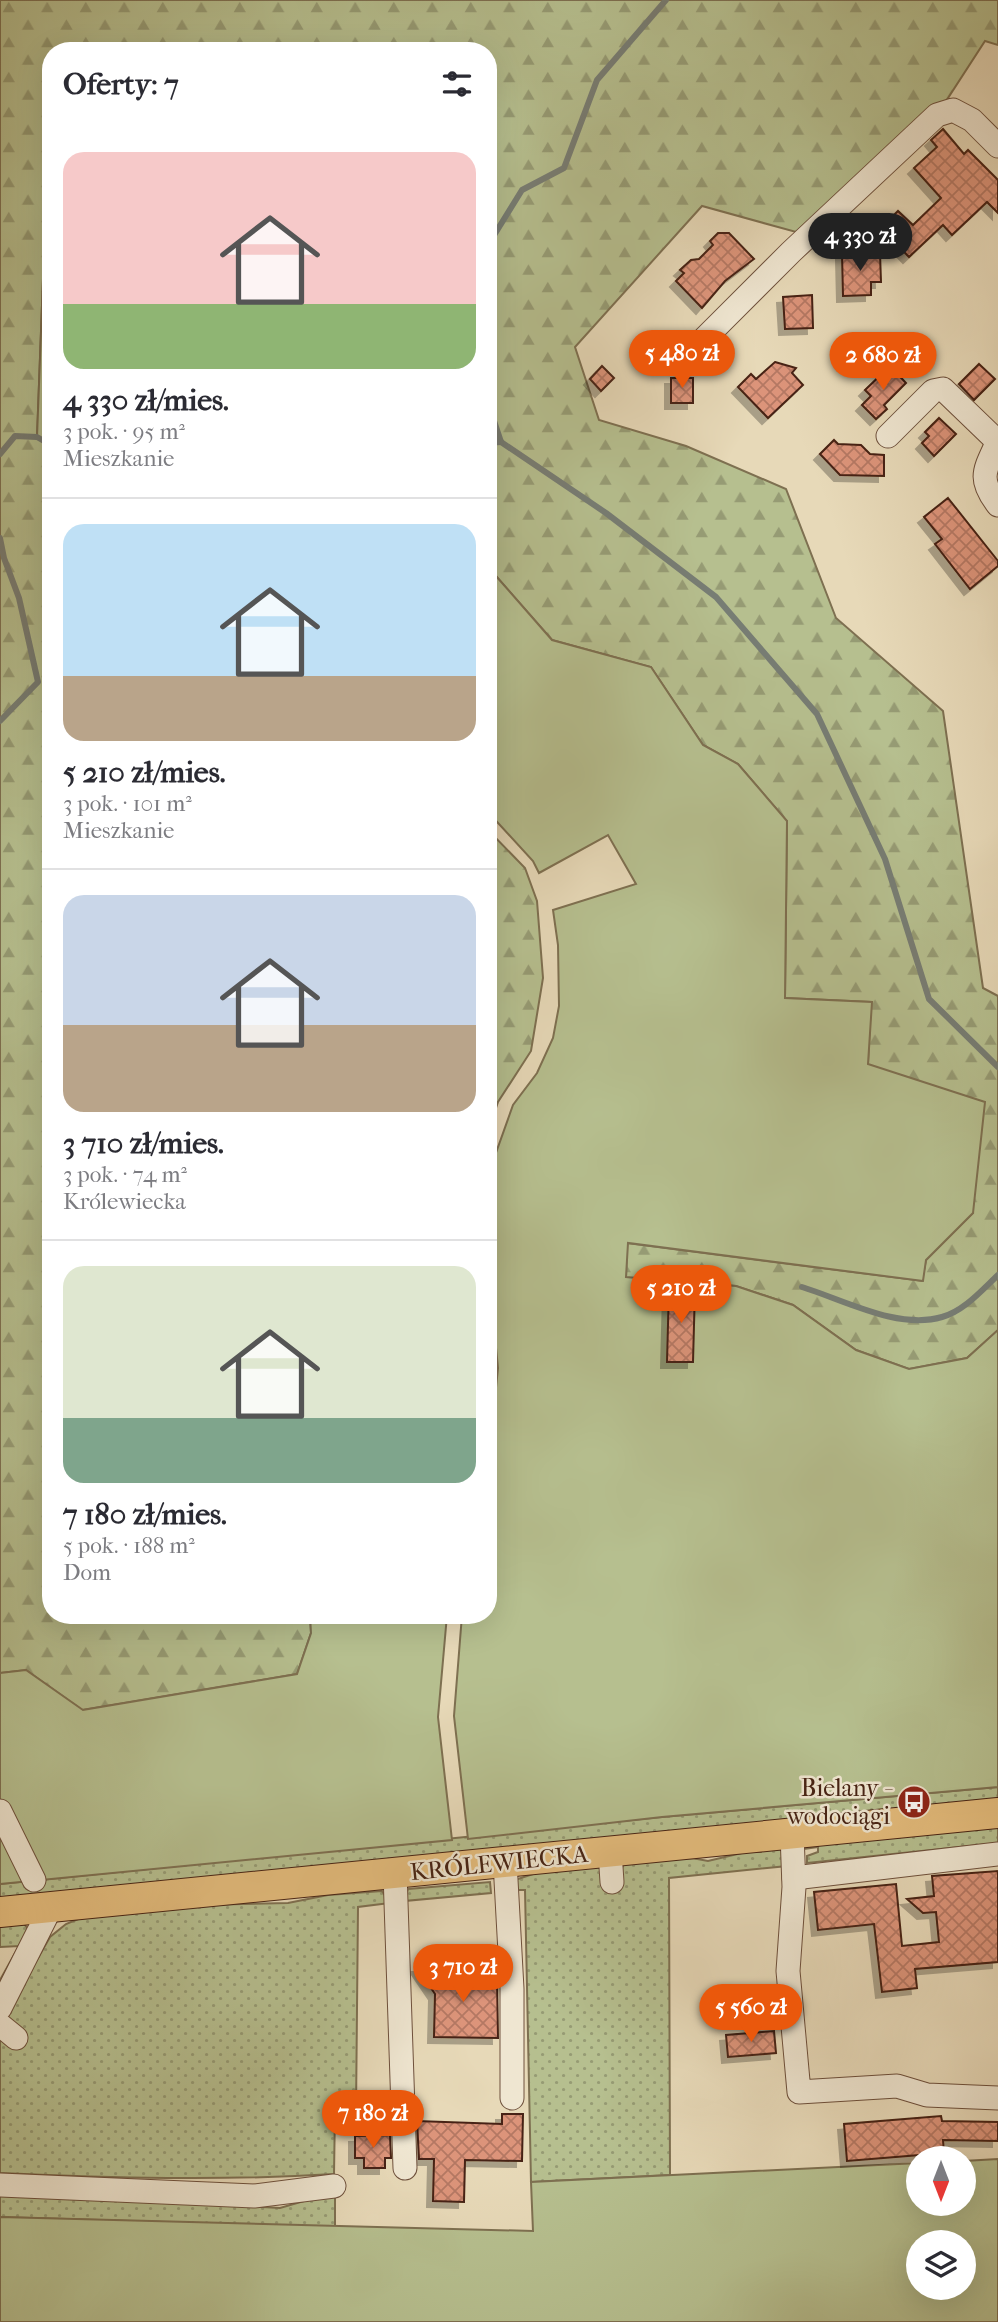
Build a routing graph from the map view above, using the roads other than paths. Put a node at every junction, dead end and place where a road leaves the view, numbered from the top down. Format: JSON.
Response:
{"nodes":[{"id":1,"x":998,"y":146,"type":"edge"},
{"id":2,"x":687,"y":356,"type":"dead end"},
{"id":3,"x":888,"y":436,"type":"dead end"},
{"id":4,"x":998,"y":441,"type":"edge"},
{"id":5,"x":993,"y":498,"type":"edge"},
{"id":6,"x":0,"y":1811,"type":"edge"},
{"id":7,"x":998,"y":1812,"type":"edge"},
{"id":8,"x":792,"y":1834,"type":"junction"},
{"id":9,"x":610,"y":1852,"type":"junction"},
{"id":10,"x":998,"y":1854,"type":"edge"},
{"id":11,"x":505,"y":1862,"type":"junction"},
{"id":12,"x":395,"y":1873,"type":"junction"},
{"id":13,"x":794,"y":1878,"type":"junction"},
{"id":14,"x":34,"y":1880,"type":"dead end"},
{"id":15,"x":612,"y":1882,"type":"dead end"},
{"id":16,"x":51,"y":1908,"type":"junction"},
{"id":17,"x":0,"y":1912,"type":"edge"},
{"id":18,"x":0,"y":2008,"type":"edge"},
{"id":19,"x":512,"y":2098,"type":"dead end"},
{"id":20,"x":998,"y":2098,"type":"edge"},
{"id":21,"x":405,"y":2168,"type":"dead end"},
{"id":22,"x":0,"y":2185,"type":"edge"},
{"id":23,"x":334,"y":2186,"type":"dead end"}],
"edges":[{"from":1,"to":2,"type":"street"},
{"from":3,"to":4,"type":"street"},
{"from":4,"to":5,"type":"street"},
{"from":6,"to":14,"type":"street"},
{"from":7,"to":8,"type":"main road","name":"KRÓLEWIECKA"},
{"from":8,"to":9,"type":"main road","name":"KRÓLEWIECKA"},
{"from":8,"to":13,"type":"street"},
{"from":9,"to":11,"type":"main road","name":"KRÓLEWIECKA"},
{"from":9,"to":15,"type":"street"},
{"from":10,"to":13,"type":"street"},
{"from":11,"to":12,"type":"main road","name":"KRÓLEWIECKA"},
{"from":11,"to":19,"type":"street"},
{"from":12,"to":16,"type":"main road","name":"KRÓLEWIECKA"},
{"from":12,"to":21,"type":"street"},
{"from":13,"to":20,"type":"street"},
{"from":16,"to":17,"type":"main road","name":"KRÓLEWIECKA"},
{"from":16,"to":18,"type":"street"},
{"from":22,"to":23,"type":"street"}]}
